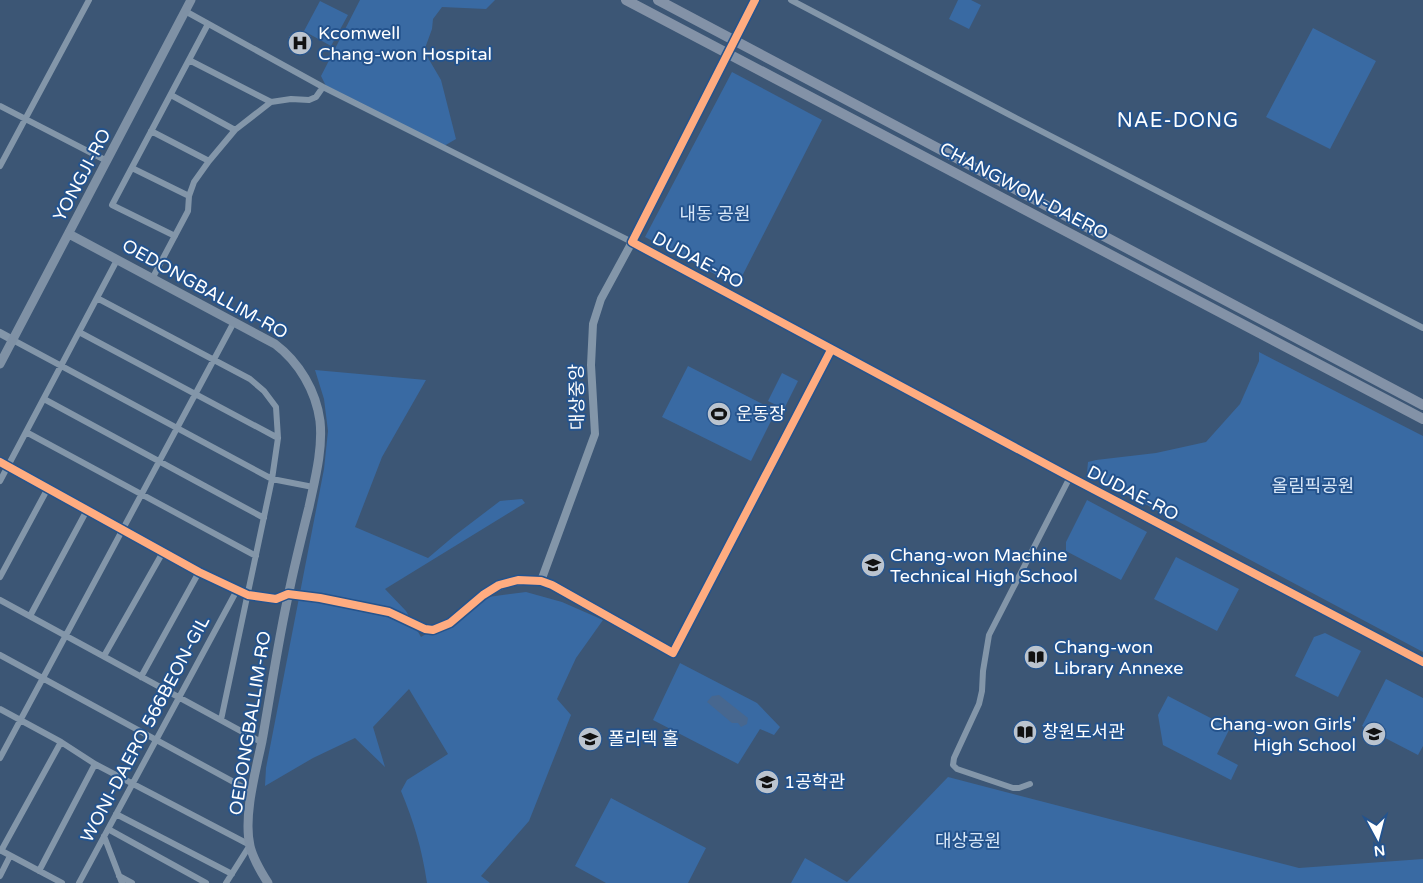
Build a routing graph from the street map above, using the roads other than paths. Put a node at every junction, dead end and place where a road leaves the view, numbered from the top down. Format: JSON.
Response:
{"nodes":[{"id":1,"x":89,"y":0,"type":"edge"},
{"id":2,"x":626,"y":0,"type":"edge"},
{"id":3,"x":658,"y":0,"type":"edge"},
{"id":4,"x":755,"y":0,"type":"edge"},
{"id":5,"x":791,"y":0,"type":"edge"},
{"id":6,"x":186,"y":4,"type":"edge"},
{"id":7,"x":208,"y":24,"type":"junction"},
{"id":8,"x":734,"y":40,"type":"junction"},
{"id":9,"x":727,"y":52,"type":"junction"},
{"id":10,"x":189,"y":60,"type":"junction"},
{"id":11,"x":323,"y":87,"type":"junction"},
{"id":12,"x":171,"y":95,"type":"junction"},
{"id":13,"x":272,"y":102,"type":"junction"},
{"id":14,"x":0,"y":106,"type":"edge"},
{"id":15,"x":25,"y":119,"type":"junction"},
{"id":16,"x":235,"y":130,"type":"junction"},
{"id":17,"x":151,"y":131,"type":"junction"},
{"id":18,"x":107,"y":161,"type":"junction"},
{"id":19,"x":209,"y":161,"type":"junction"},
{"id":20,"x":0,"y":166,"type":"edge"},
{"id":21,"x":132,"y":168,"type":"junction"},
{"id":22,"x":188,"y":196,"type":"junction"},
{"id":23,"x":69,"y":234,"type":"junction"},
{"id":24,"x":175,"y":236,"type":"junction"},
{"id":25,"x":632,"y":242,"type":"junction"},
{"id":26,"x":117,"y":260,"type":"junction"},
{"id":27,"x":152,"y":279,"type":"junction"},
{"id":28,"x":97,"y":298,"type":"junction"},
{"id":29,"x":234,"y":322,"type":"junction"},
{"id":30,"x":1423,"y":328,"type":"edge"},
{"id":31,"x":79,"y":332,"type":"junction"},
{"id":32,"x":0,"y":333,"type":"edge"},
{"id":33,"x":13,"y":340,"type":"junction"},
{"id":34,"x":831,"y":350,"type":"junction"},
{"id":35,"x":214,"y":360,"type":"junction"},
{"id":36,"x":0,"y":364,"type":"edge"},
{"id":37,"x":61,"y":366,"type":"junction"},
{"id":38,"x":196,"y":394,"type":"junction"},
{"id":39,"x":44,"y":399,"type":"junction"},
{"id":40,"x":1423,"y":404,"type":"edge"},
{"id":41,"x":1423,"y":420,"type":"edge"},
{"id":42,"x":177,"y":428,"type":"junction"},
{"id":43,"x":26,"y":432,"type":"junction"},
{"id":44,"x":278,"y":438,"type":"junction"},
{"id":45,"x":159,"y":461,"type":"junction"},
{"id":46,"x":0,"y":462,"type":"edge"},
{"id":47,"x":8,"y":466,"type":"junction"},
{"id":48,"x":1070,"y":478,"type":"junction"},
{"id":49,"x":272,"y":479,"type":"junction"},
{"id":50,"x":0,"y":481,"type":"edge"},
{"id":51,"x":313,"y":487,"type":"junction"},
{"id":52,"x":48,"y":488,"type":"junction"},
{"id":53,"x":142,"y":494,"type":"junction"},
{"id":54,"x":87,"y":510,"type":"junction"},
{"id":55,"x":264,"y":518,"type":"junction"},
{"id":56,"x":123,"y":530,"type":"junction"},
{"id":57,"x":163,"y":552,"type":"junction"},
{"id":58,"x":256,"y":556,"type":"junction"},
{"id":59,"x":199,"y":572,"type":"junction"},
{"id":60,"x":0,"y":577,"type":"edge"},
{"id":61,"x":541,"y":581,"type":"junction"},
{"id":62,"x":238,"y":590,"type":"junction"},
{"id":63,"x":288,"y":594,"type":"junction"},
{"id":64,"x":248,"y":595,"type":"junction"},
{"id":65,"x":0,"y":600,"type":"edge"},
{"id":66,"x":30,"y":616,"type":"junction"},
{"id":67,"x":66,"y":636,"type":"junction"},
{"id":68,"x":0,"y":655,"type":"edge"},
{"id":69,"x":104,"y":656,"type":"junction"},
{"id":70,"x":1423,"y":662,"type":"edge"},
{"id":71,"x":141,"y":677,"type":"junction"},
{"id":72,"x":43,"y":678,"type":"junction"},
{"id":73,"x":179,"y":697,"type":"junction"},
{"id":74,"x":0,"y":709,"type":"edge"},
{"id":75,"x":20,"y":720,"type":"junction"},
{"id":76,"x":221,"y":720,"type":"junction"},
{"id":77,"x":156,"y":740,"type":"junction"},
{"id":78,"x":61,"y":742,"type":"junction"},
{"id":79,"x":262,"y":742,"type":"junction"},
{"id":80,"x":0,"y":758,"type":"edge"},
{"id":81,"x":95,"y":764,"type":"junction"},
{"id":82,"x":134,"y":783,"type":"junction"},
{"id":83,"x":1030,"y":784,"type":"dead end"},
{"id":84,"x":252,"y":792,"type":"junction"},
{"id":85,"x":116,"y":814,"type":"junction"},
{"id":86,"x":108,"y":829,"type":"junction"},
{"id":87,"x":104,"y":836,"type":"junction"},
{"id":88,"x":250,"y":845,"type":"junction"},
{"id":89,"x":1,"y":851,"type":"edge"},
{"id":90,"x":10,"y":856,"type":"junction"},
{"id":91,"x":39,"y":871,"type":"junction"},
{"id":92,"x":232,"y":874,"type":"junction"},
{"id":93,"x":0,"y":876,"type":"edge"},
{"id":94,"x":119,"y":876,"type":"junction"},
{"id":95,"x":62,"y":883,"type":"edge"},
{"id":96,"x":79,"y":883,"type":"edge"},
{"id":97,"x":122,"y":883,"type":"edge"},
{"id":98,"x":132,"y":883,"type":"edge"},
{"id":99,"x":206,"y":883,"type":"edge"},
{"id":100,"x":226,"y":883,"type":"edge"},
{"id":101,"x":268,"y":883,"type":"edge"}],
"edges":[{"from":1,"to":15,"type":"street"},
{"from":2,"to":9,"type":"main road","name":"CHANGWON-DAERO"},
{"from":3,"to":8,"type":"main road","name":"CHANGWON-DAERO"},
{"from":4,"to":8,"type":"street","name":"DUDAE-RO"},
{"from":5,"to":30,"type":"street"},
{"from":6,"to":7,"type":"street"},
{"from":6,"to":18,"type":"main road","name":"YONGJI-RO"},
{"from":7,"to":10,"type":"street"},
{"from":7,"to":11,"type":"street"},
{"from":8,"to":9,"type":"street","name":"DUDAE-RO"},
{"from":8,"to":40,"type":"main road","name":"CHANGWON-DAERO"},
{"from":9,"to":25,"type":"street","name":"DUDAE-RO"},
{"from":9,"to":41,"type":"main road","name":"CHANGWON-DAERO"},
{"from":10,"to":12,"type":"street"},
{"from":10,"to":13,"type":"street"},
{"from":11,"to":13,"type":"street"},
{"from":11,"to":25,"type":"street"},
{"from":12,"to":16,"type":"street"},
{"from":12,"to":17,"type":"street"},
{"from":13,"to":16,"type":"street"},
{"from":14,"to":15,"type":"street"},
{"from":15,"to":18,"type":"street"},
{"from":15,"to":20,"type":"street"},
{"from":16,"to":19,"type":"street"},
{"from":17,"to":19,"type":"street"},
{"from":17,"to":21,"type":"street"},
{"from":18,"to":23,"type":"main road","name":"YONGJI-RO"},
{"from":19,"to":22,"type":"street"},
{"from":21,"to":22,"type":"street"},
{"from":21,"to":24,"type":"street"},
{"from":22,"to":24,"type":"street"},
{"from":23,"to":26,"type":"main road","name":"OEDONGBALLIM-RO"},
{"from":23,"to":33,"type":"main road","name":"YONGJI-RO"},
{"from":24,"to":27,"type":"street"},
{"from":25,"to":34,"type":"street","name":"DUDAE-RO"},
{"from":25,"to":61,"type":"street","name":"대상중앙"},
{"from":26,"to":27,"type":"main road","name":"OEDONGBALLIM-RO"},
{"from":26,"to":28,"type":"street"},
{"from":27,"to":29,"type":"main road","name":"OEDONGBALLIM-RO"},
{"from":28,"to":31,"type":"street"},
{"from":28,"to":35,"type":"street"},
{"from":29,"to":35,"type":"street"},
{"from":29,"to":51,"type":"main road","name":"OEDONGBALLIM-RO"},
{"from":31,"to":37,"type":"street"},
{"from":31,"to":38,"type":"street"},
{"from":32,"to":33,"type":"street"},
{"from":33,"to":36,"type":"main road","name":"YONGJI-RO"},
{"from":33,"to":37,"type":"street"},
{"from":34,"to":48,"type":"street","name":"DUDAE-RO"},
{"from":34,"to":61,"type":"street"},
{"from":35,"to":38,"type":"street"},
{"from":35,"to":44,"type":"street"},
{"from":37,"to":39,"type":"street"},
{"from":37,"to":42,"type":"street"},
{"from":38,"to":42,"type":"street"},
{"from":38,"to":44,"type":"street"},
{"from":39,"to":43,"type":"street"},
{"from":39,"to":45,"type":"street"},
{"from":42,"to":45,"type":"street"},
{"from":42,"to":49,"type":"street"},
{"from":43,"to":47,"type":"street"},
{"from":43,"to":53,"type":"street"},
{"from":44,"to":49,"type":"street"},
{"from":45,"to":53,"type":"street"},
{"from":45,"to":55,"type":"street"},
{"from":46,"to":47,"type":"street"},
{"from":47,"to":50,"type":"street"},
{"from":47,"to":52,"type":"street"},
{"from":48,"to":70,"type":"street","name":"DUDAE-RO"},
{"from":48,"to":83,"type":"street","name":"DUDAE-RO"},
{"from":49,"to":51,"type":"street"},
{"from":49,"to":55,"type":"street"},
{"from":51,"to":63,"type":"main road","name":"OEDONGBALLIM-RO"},
{"from":52,"to":54,"type":"street"},
{"from":52,"to":60,"type":"street"},
{"from":53,"to":56,"type":"street"},
{"from":53,"to":58,"type":"street"},
{"from":54,"to":56,"type":"street"},
{"from":54,"to":66,"type":"street"},
{"from":55,"to":58,"type":"street"},
{"from":56,"to":57,"type":"street"},
{"from":56,"to":67,"type":"street"},
{"from":57,"to":59,"type":"street"},
{"from":57,"to":69,"type":"street"},
{"from":58,"to":64,"type":"street"},
{"from":59,"to":62,"type":"street"},
{"from":59,"to":71,"type":"street"},
{"from":61,"to":63,"type":"street"},
{"from":62,"to":64,"type":"street"},
{"from":62,"to":73,"type":"street","name":"WONI-DAERO 566BEON-GIL"},
{"from":63,"to":64,"type":"street"},
{"from":63,"to":79,"type":"main road","name":"OEDONGBALLIM-RO"},
{"from":64,"to":76,"type":"street"},
{"from":65,"to":66,"type":"street"},
{"from":66,"to":67,"type":"street"},
{"from":67,"to":69,"type":"street"},
{"from":67,"to":72,"type":"street"},
{"from":68,"to":72,"type":"street"},
{"from":69,"to":71,"type":"street"},
{"from":71,"to":73,"type":"street"},
{"from":72,"to":75,"type":"street"},
{"from":72,"to":77,"type":"street"},
{"from":73,"to":76,"type":"street"},
{"from":73,"to":77,"type":"street","name":"WONI-DAERO 566BEON-GIL"},
{"from":74,"to":75,"type":"street"},
{"from":75,"to":78,"type":"street"},
{"from":75,"to":80,"type":"street"},
{"from":76,"to":79,"type":"street"},
{"from":77,"to":82,"type":"street","name":"WONI-DAERO 566BEON-GIL"},
{"from":77,"to":84,"type":"street"},
{"from":78,"to":81,"type":"street"},
{"from":78,"to":89,"type":"street"},
{"from":79,"to":84,"type":"main road","name":"OEDONGBALLIM-RO"},
{"from":81,"to":82,"type":"street"},
{"from":81,"to":91,"type":"street"},
{"from":82,"to":85,"type":"street","name":"WONI-DAERO 566BEON-GIL"},
{"from":82,"to":88,"type":"street"},
{"from":84,"to":88,"type":"main road","name":"OEDONGBALLIM-RO"},
{"from":85,"to":86,"type":"street","name":"WONI-DAERO 566BEON-GIL"},
{"from":85,"to":92,"type":"street"},
{"from":86,"to":87,"type":"street","name":"WONI-DAERO 566BEON-GIL"},
{"from":86,"to":99,"type":"street"},
{"from":87,"to":94,"type":"street"},
{"from":87,"to":96,"type":"street","name":"WONI-DAERO 566BEON-GIL"},
{"from":88,"to":92,"type":"street"},
{"from":88,"to":101,"type":"main road","name":"OEDONGBALLIM-RO"},
{"from":89,"to":90,"type":"street"},
{"from":90,"to":91,"type":"street"},
{"from":90,"to":93,"type":"street"},
{"from":91,"to":95,"type":"street"},
{"from":92,"to":100,"type":"street"},
{"from":94,"to":97,"type":"street"},
{"from":94,"to":98,"type":"street"}]}
